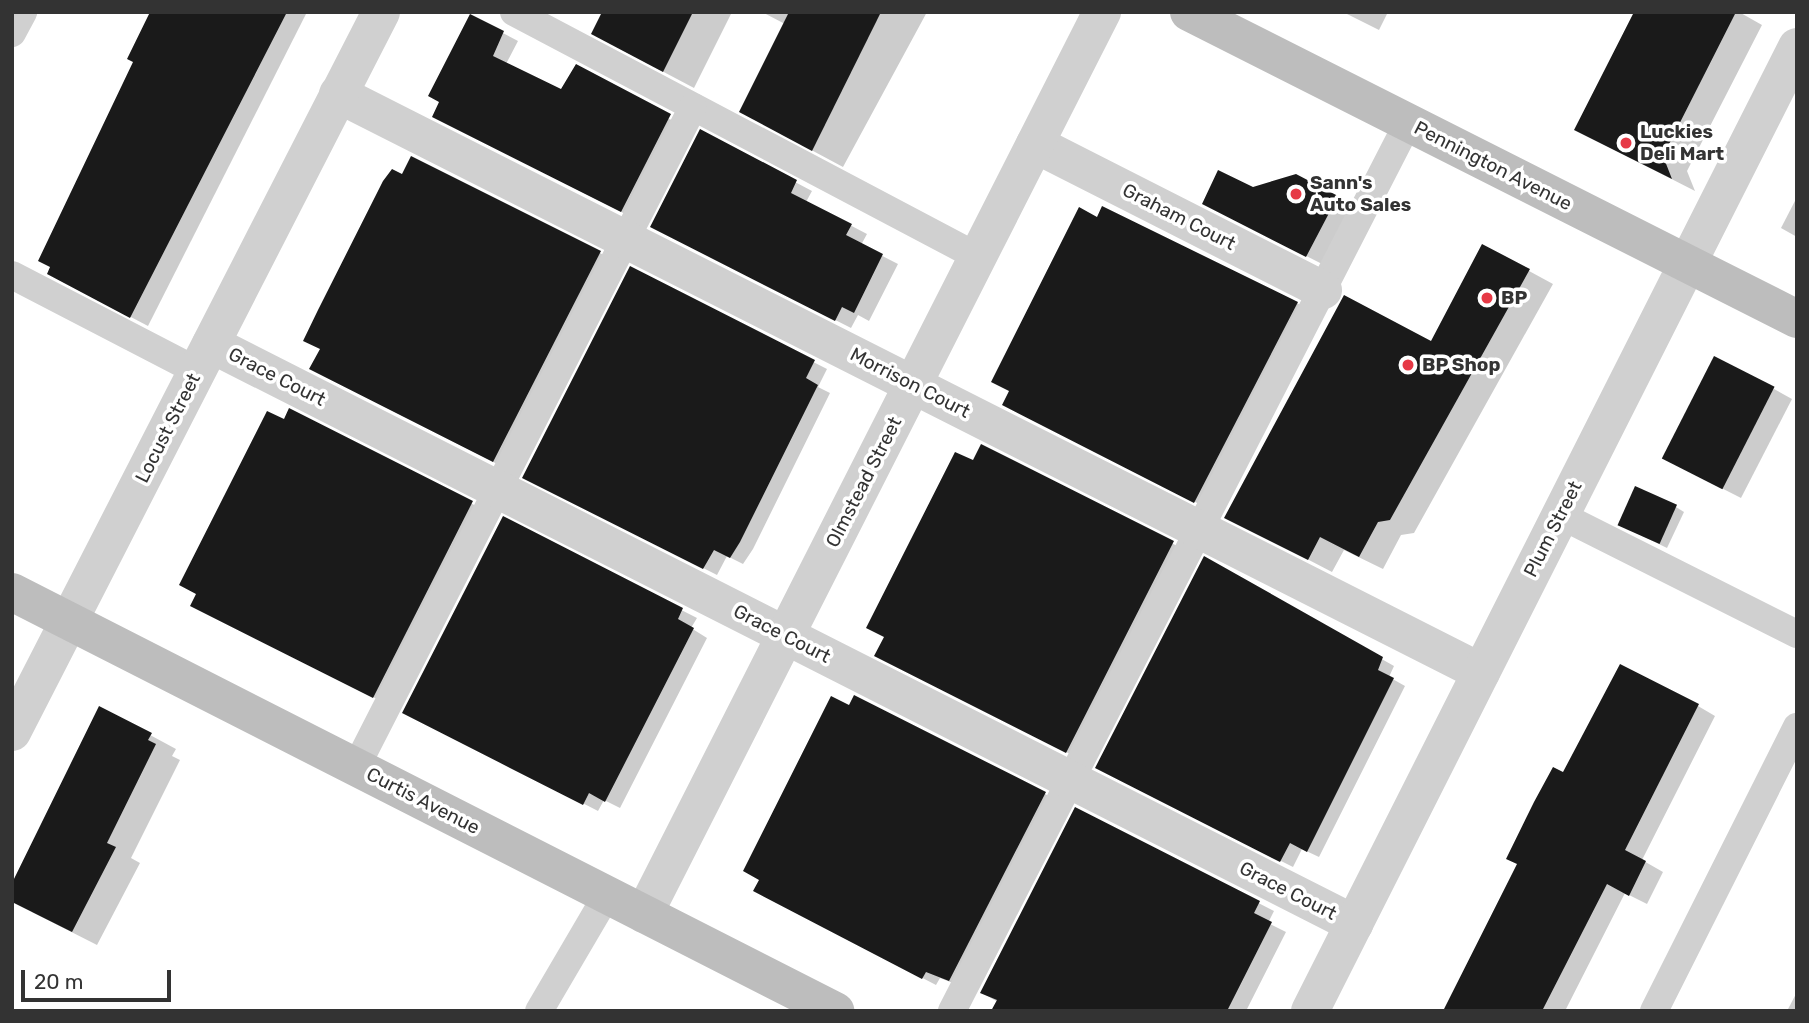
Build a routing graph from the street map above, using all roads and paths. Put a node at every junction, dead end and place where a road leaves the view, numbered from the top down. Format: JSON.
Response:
{"nodes":[{"id":1,"x":23,"y":12,"type":"edge"},
{"id":2,"x":381,"y":12,"type":"edge"},
{"id":3,"x":514,"y":12,"type":"edge"},
{"id":4,"x":1102,"y":12,"type":"edge"},
{"id":5,"x":1189,"y":12,"type":"edge"},
{"id":6,"x":12,"y":33,"type":"edge"},
{"id":7,"x":1797,"y":47,"type":"edge"},
{"id":8,"x":338,"y":94,"type":"junction"},
{"id":9,"x":694,"y":107,"type":"junction"},
{"id":10,"x":1408,"y":123,"type":"junction"},
{"id":11,"x":1035,"y":144,"type":"junction"},
{"id":12,"x":625,"y":240,"type":"junction"},
{"id":13,"x":978,"y":257,"type":"junction"},
{"id":14,"x":1687,"y":264,"type":"junction"},
{"id":15,"x":12,"y":275,"type":"edge"},
{"id":16,"x":1323,"y":290,"type":"junction"},
{"id":17,"x":1797,"y":319,"type":"edge"},
{"id":18,"x":204,"y":357,"type":"junction"},
{"id":19,"x":914,"y":385,"type":"junction"},
{"id":20,"x":498,"y":489,"type":"junction"},
{"id":21,"x":1560,"y":514,"type":"junction"},
{"id":22,"x":1199,"y":529,"type":"junction"},
{"id":23,"x":12,"y":592,"type":"edge"},
{"id":24,"x":68,"y":621,"type":"junction"},
{"id":25,"x":1797,"y":634,"type":"edge"},
{"id":26,"x":785,"y":636,"type":"junction"},
{"id":27,"x":1481,"y":672,"type":"junction"},
{"id":28,"x":1797,"y":727,"type":"edge"},
{"id":29,"x":12,"y":732,"type":"edge"},
{"id":30,"x":356,"y":767,"type":"junction"},
{"id":31,"x":1071,"y":780,"type":"junction"},
{"id":32,"x":607,"y":895,"type":"junction"},
{"id":33,"x":644,"y":914,"type":"junction"},
{"id":34,"x":1354,"y":924,"type":"junction"},
{"id":35,"x":539,"y":1011,"type":"edge"},
{"id":36,"x":835,"y":1011,"type":"edge"},
{"id":37,"x":952,"y":1011,"type":"edge"},
{"id":38,"x":1310,"y":1011,"type":"edge"},
{"id":39,"x":1654,"y":1011,"type":"edge"}],
"edges":[{"from":1,"to":6,"type":"lane"},
{"from":2,"to":8,"type":"street","name":"Locust Street"},
{"from":3,"to":9,"type":"lane"},
{"from":4,"to":11,"type":"street","name":"Olmstead Street"},
{"from":5,"to":10,"type":"main road","name":"Pennington Avenue"},
{"from":7,"to":14,"type":"street","name":"Plum Street"},
{"from":8,"to":12,"type":"street","name":"Morrison Court"},
{"from":8,"to":18,"type":"street","name":"Locust Street"},
{"from":9,"to":12,"type":"lane"},
{"from":9,"to":13,"type":"lane"},
{"from":10,"to":14,"type":"main road","name":"Pennington Avenue"},
{"from":10,"to":16,"type":"lane"},
{"from":11,"to":13,"type":"street","name":"Olmstead Street"},
{"from":11,"to":16,"type":"street","name":"Graham Court"},
{"from":12,"to":19,"type":"street","name":"Morrison Court"},
{"from":12,"to":20,"type":"lane"},
{"from":13,"to":19,"type":"street","name":"Olmstead Street"},
{"from":14,"to":17,"type":"main road","name":"Pennington Avenue"},
{"from":14,"to":21,"type":"street","name":"Plum Street"},
{"from":15,"to":18,"type":"lane"},
{"from":16,"to":22,"type":"lane"},
{"from":18,"to":20,"type":"street","name":"Grace Court"},
{"from":18,"to":24,"type":"street","name":"Locust Street"},
{"from":19,"to":22,"type":"street","name":"Morrison Court"},
{"from":19,"to":26,"type":"street","name":"Olmstead Street"},
{"from":20,"to":26,"type":"street","name":"Grace Court"},
{"from":20,"to":30,"type":"lane"},
{"from":21,"to":25,"type":"lane"},
{"from":21,"to":27,"type":"street","name":"Plum Street"},
{"from":22,"to":27,"type":"street","name":"Morrison Court"},
{"from":22,"to":31,"type":"lane"},
{"from":23,"to":24,"type":"main road","name":"Curtis Avenue"},
{"from":24,"to":29,"type":"street","name":"Locust Street"},
{"from":24,"to":30,"type":"main road","name":"Curtis Avenue"},
{"from":26,"to":31,"type":"street","name":"Grace Court"},
{"from":26,"to":33,"type":"street","name":"Olmstead Street"},
{"from":27,"to":34,"type":"street","name":"Plum Street"},
{"from":28,"to":39,"type":"lane"},
{"from":30,"to":32,"type":"main road","name":"Curtis Avenue"},
{"from":31,"to":34,"type":"street","name":"Grace Court"},
{"from":31,"to":37,"type":"lane"},
{"from":32,"to":33,"type":"main road","name":"Curtis Avenue"},
{"from":32,"to":35,"type":"lane"},
{"from":33,"to":36,"type":"main road","name":"Curtis Avenue"},
{"from":34,"to":38,"type":"street","name":"Plum Street"}]}
